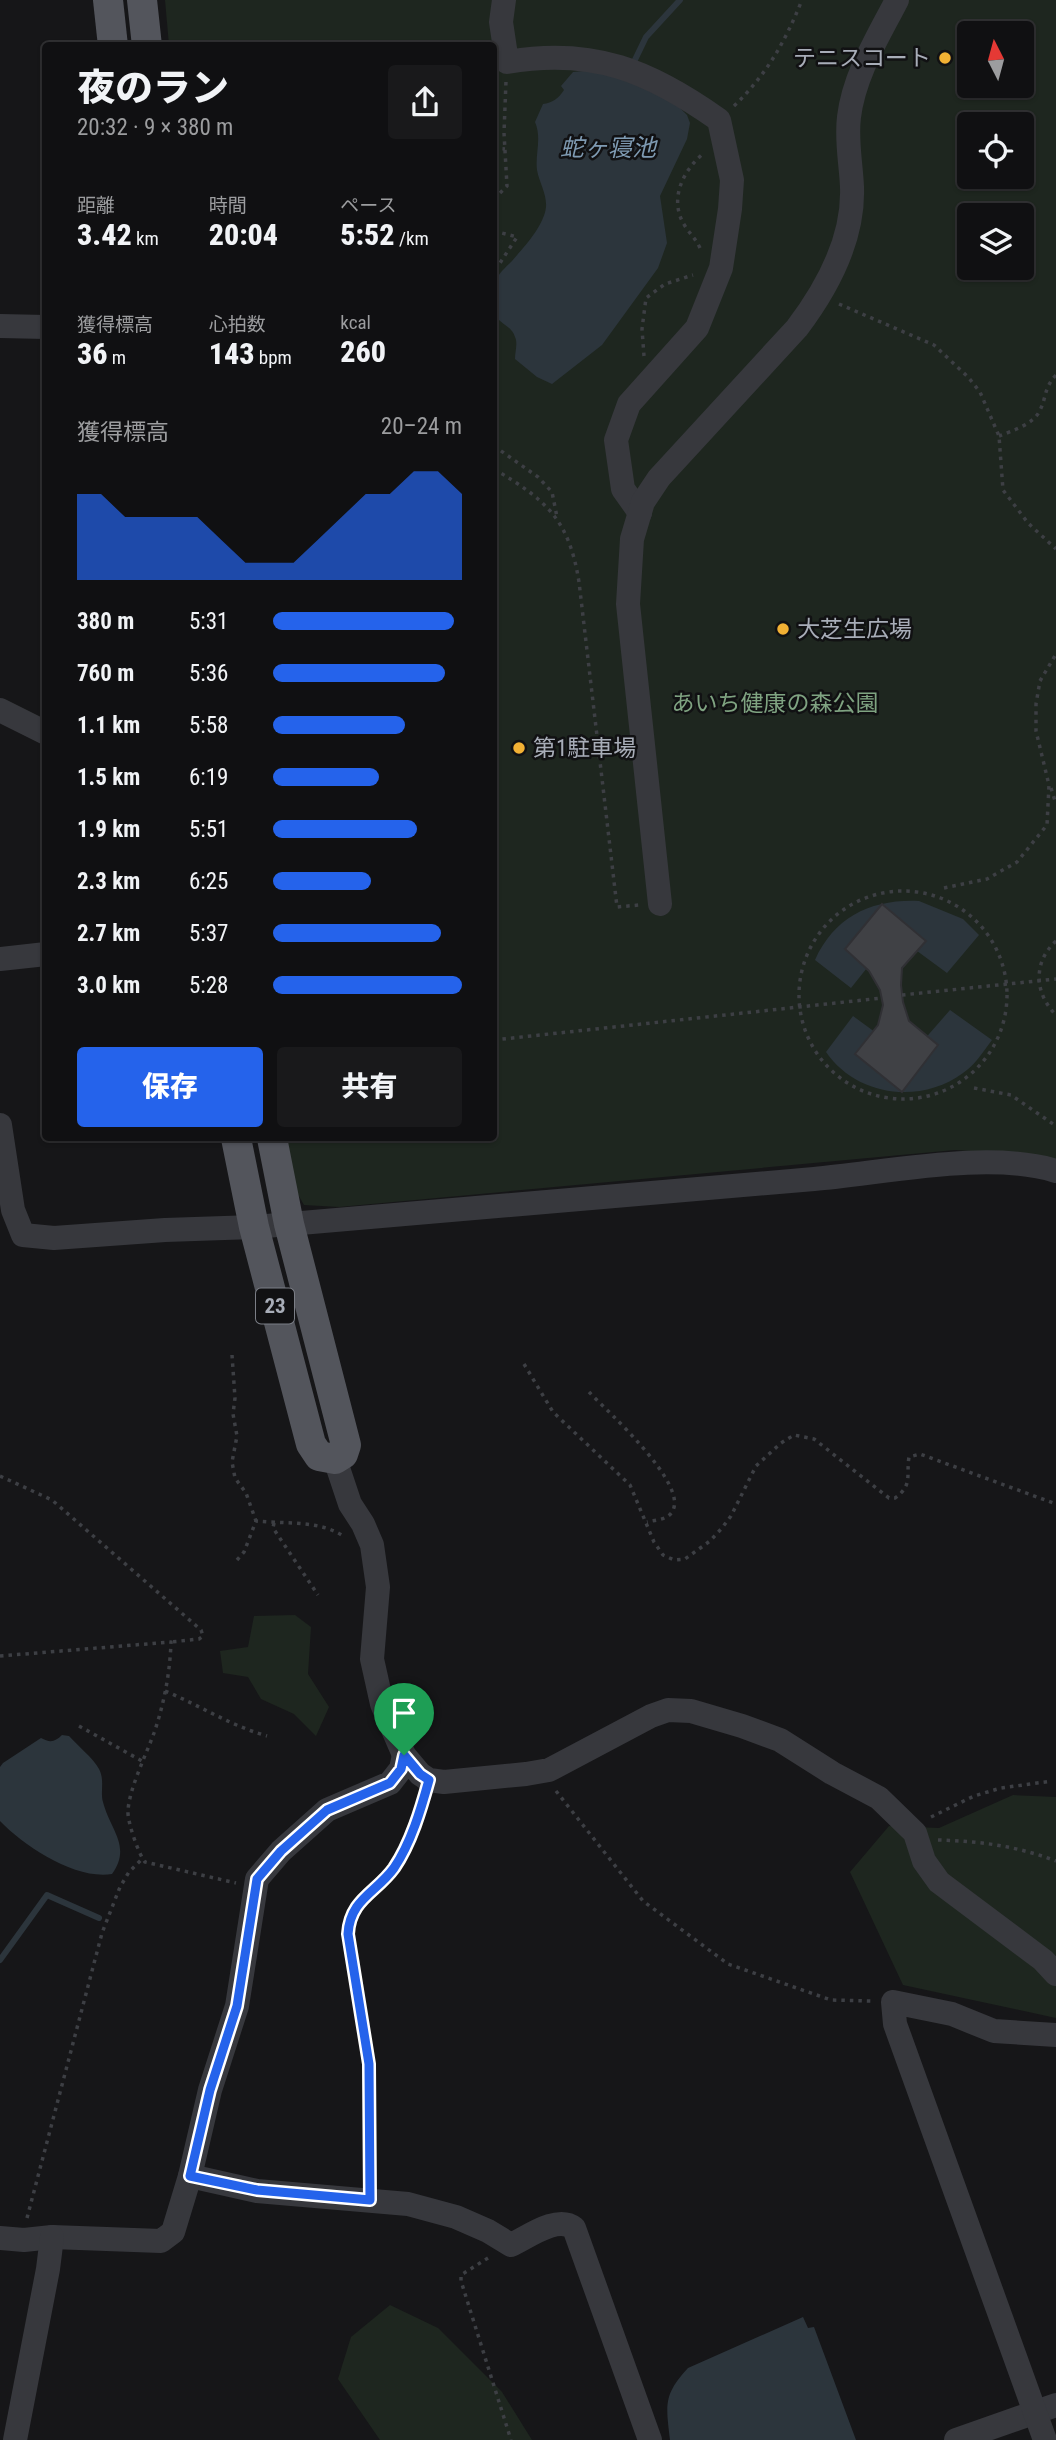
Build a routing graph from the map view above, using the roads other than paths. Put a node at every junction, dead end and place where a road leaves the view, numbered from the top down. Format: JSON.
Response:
{"nodes":[{"id":1,"x":108,"y":0,"type":"edge"},
{"id":2,"x":142,"y":0,"type":"edge"},
{"id":3,"x":504,"y":0,"type":"edge"},
{"id":4,"x":897,"y":0,"type":"edge"},
{"id":5,"x":113,"y":42,"type":"edge"},
{"id":6,"x":147,"y":42,"type":"edge"},
{"id":7,"x":0,"y":326,"type":"edge"},
{"id":8,"x":42,"y":327,"type":"edge"},
{"id":9,"x":640,"y":513,"type":"junction"},
{"id":10,"x":0,"y":710,"type":"edge"},
{"id":11,"x":42,"y":731,"type":"edge"},
{"id":12,"x":660,"y":904,"type":"road end"},
{"id":13,"x":42,"y":954,"type":"edge"},
{"id":14,"x":0,"y":959,"type":"edge"},
{"id":15,"x":0,"y":1125,"type":"edge"},
{"id":16,"x":237,"y":1141,"type":"edge"},
{"id":17,"x":273,"y":1141,"type":"edge"},
{"id":18,"x":1056,"y":1171,"type":"edge"},
{"id":19,"x":289,"y":1224,"type":"junction"},
{"id":20,"x":254,"y":1227,"type":"junction"},
{"id":21,"x":335,"y":1460,"type":"junction"},
{"id":22,"x":404,"y":1755,"type":"junction"},
{"id":23,"x":1056,"y":1974,"type":"edge"},
{"id":24,"x":1056,"y":2035,"type":"edge"},
{"id":25,"x":190,"y":2176,"type":"junction"},
{"id":26,"x":52,"y":2237,"type":"junction"},
{"id":27,"x":11,"y":2239,"type":"edge"},
{"id":28,"x":1045,"y":2409,"type":"edge"},
{"id":29,"x":15,"y":2440,"type":"edge"},
{"id":30,"x":650,"y":2440,"type":"edge"},
{"id":31,"x":956,"y":2440,"type":"edge"},
{"id":32,"x":1045,"y":2440,"type":"edge"}],
"edges":[{"from":1,"to":5,"type":"main road"},
{"from":2,"to":6,"type":"main road"},
{"from":3,"to":9,"type":"street"},
{"from":4,"to":9,"type":"street"},
{"from":7,"to":8,"type":"street"},
{"from":9,"to":12,"type":"street"},
{"from":10,"to":11,"type":"street"},
{"from":13,"to":14,"type":"street"},
{"from":15,"to":20,"type":"street"},
{"from":16,"to":20,"type":"main road","number":"23"},
{"from":17,"to":19,"type":"main road","number":"23"},
{"from":18,"to":19,"type":"street"},
{"from":19,"to":20,"type":"street"},
{"from":19,"to":21,"type":"main road","number":"23"},
{"from":20,"to":21,"type":"main road","number":"23"},
{"from":21,"to":22,"type":"street"},
{"from":22,"to":23,"type":"street"},
{"from":22,"to":25,"type":"street"},
{"from":24,"to":28,"type":"street"},
{"from":25,"to":26,"type":"street"},
{"from":25,"to":30,"type":"street"},
{"from":26,"to":27,"type":"street"},
{"from":26,"to":29,"type":"street"},
{"from":28,"to":31,"type":"street"},
{"from":28,"to":32,"type":"street"}]}
